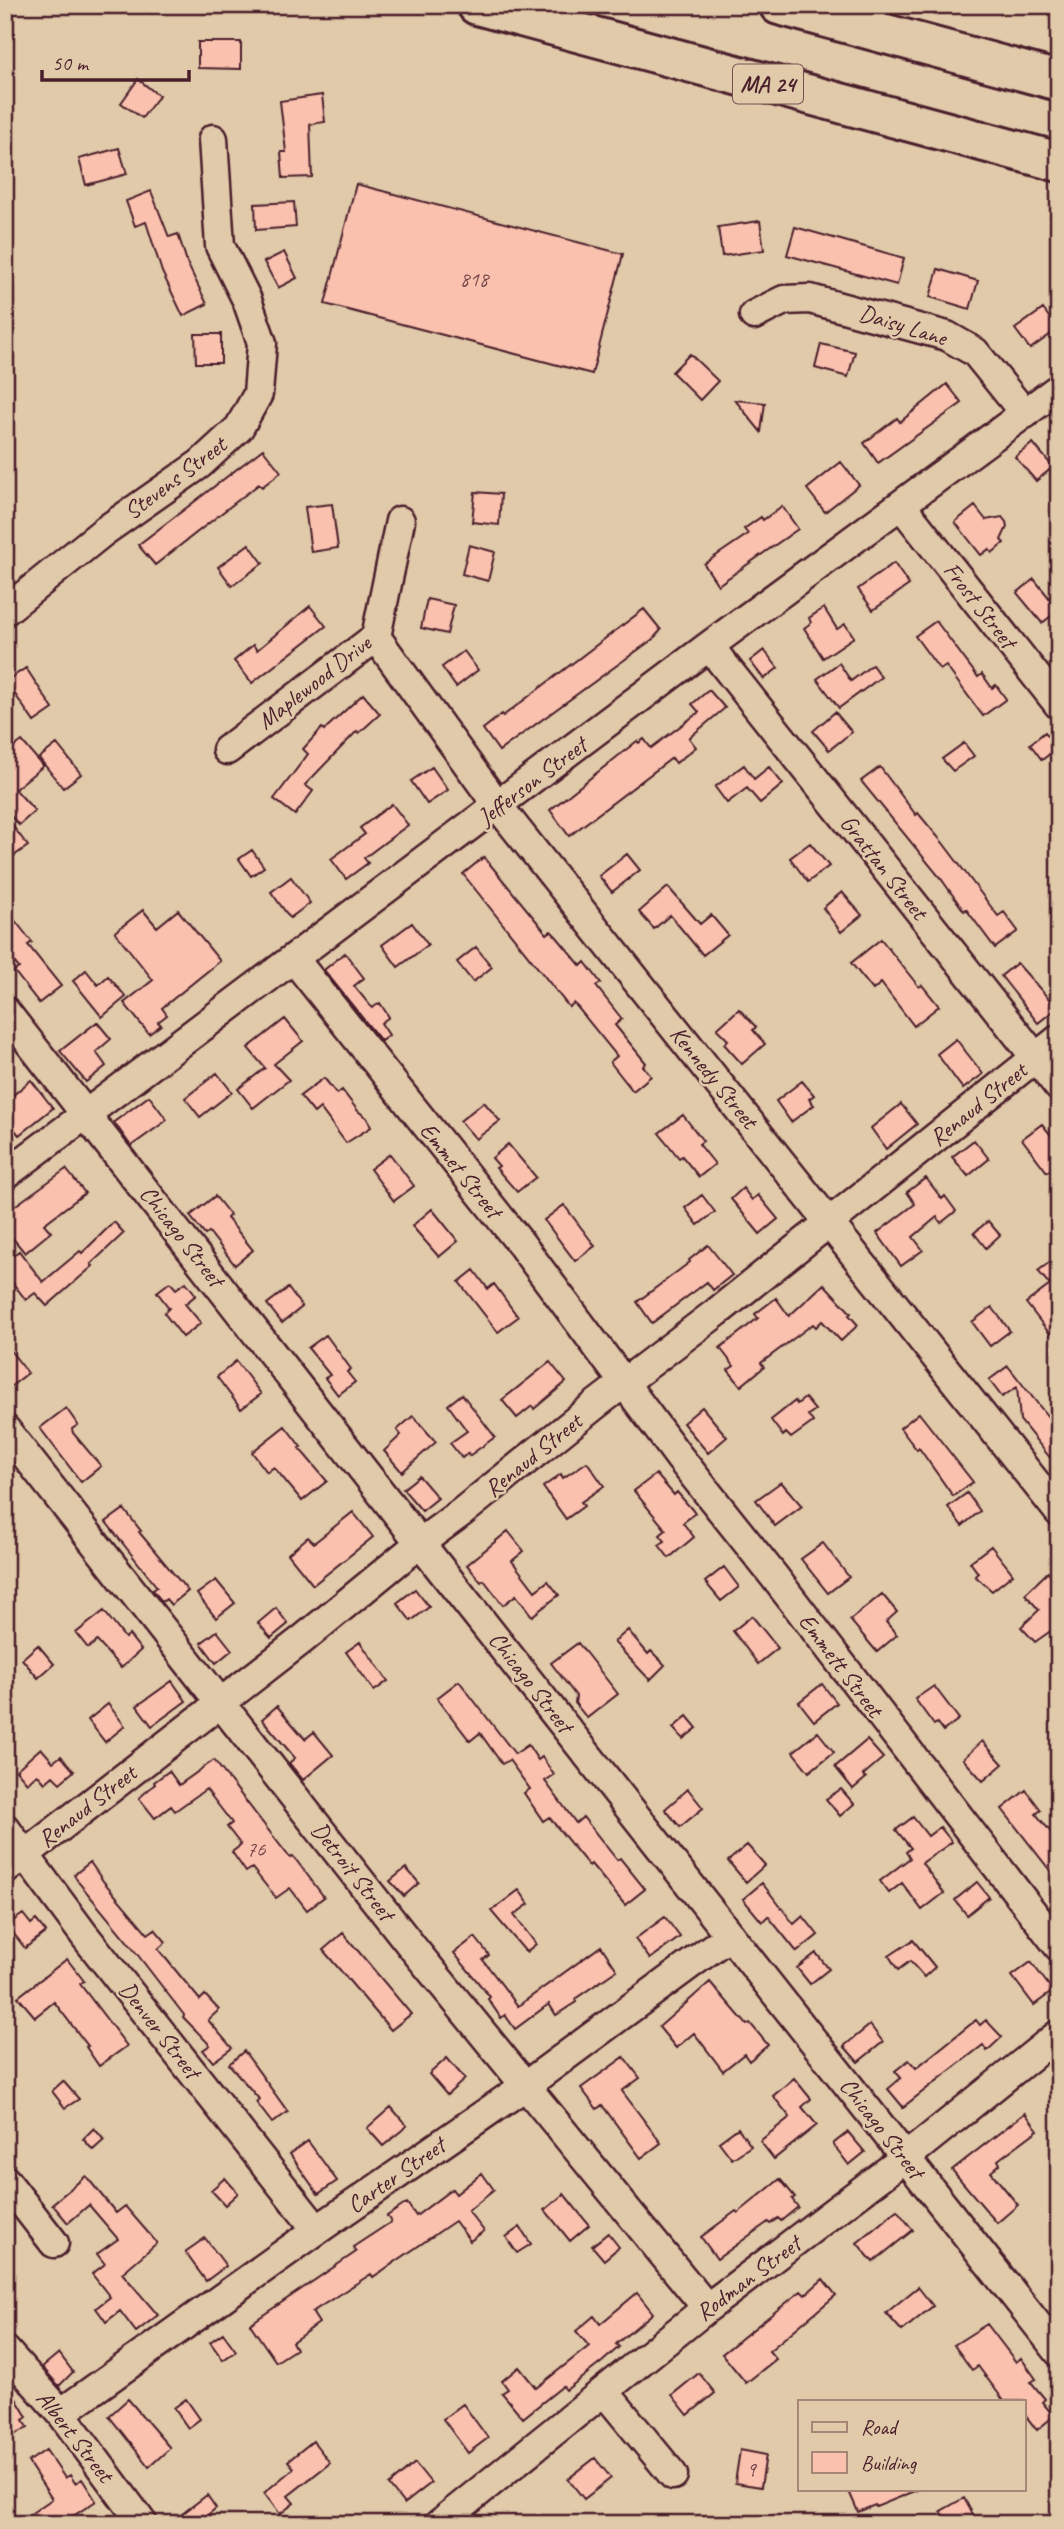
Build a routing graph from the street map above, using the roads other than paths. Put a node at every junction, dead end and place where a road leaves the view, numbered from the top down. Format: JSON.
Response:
{"nodes":[{"id":1,"x":477,"y":5,"type":"edge"},
{"id":2,"x":779,"y":5,"type":"edge"},
{"id":3,"x":1059,"y":81,"type":"edge"},
{"id":4,"x":213,"y":139,"type":"dead end"},
{"id":5,"x":1059,"y":162,"type":"edge"},
{"id":6,"x":754,"y":315,"type":"dead end"},
{"id":7,"x":1059,"y":388,"type":"edge"},
{"id":8,"x":1025,"y":414,"type":"junction"},
{"id":9,"x":901,"y":505,"type":"junction"},
{"id":10,"x":400,"y":521,"type":"dead end"},
{"id":11,"x":5,"y":611,"type":"edge"},
{"id":12,"x":376,"y":637,"type":"junction"},
{"id":13,"x":709,"y":646,"type":"junction"},
{"id":14,"x":1059,"y":705,"type":"edge"},
{"id":15,"x":227,"y":750,"type":"dead end"},
{"id":16,"x":498,"y":806,"type":"junction"},
{"id":17,"x":295,"y":959,"type":"junction"},
{"id":18,"x":5,"y":1011,"type":"edge"},
{"id":19,"x":1059,"y":1039,"type":"edge"},
{"id":20,"x":1035,"y":1058,"type":"junction"},
{"id":21,"x":1059,"y":1087,"type":"edge"},
{"id":22,"x":86,"y":1115,"type":"junction"},
{"id":23,"x":5,"y":1175,"type":"edge"},
{"id":24,"x":830,"y":1222,"type":"junction"},
{"id":25,"x":625,"y":1382,"type":"junction"},
{"id":26,"x":5,"y":1429,"type":"edge"},
{"id":27,"x":1059,"y":1511,"type":"edge"},
{"id":28,"x":420,"y":1543,"type":"junction"},
{"id":29,"x":219,"y":1703,"type":"junction"},
{"id":30,"x":5,"y":1828,"type":"edge"},
{"id":31,"x":15,"y":1863,"type":"edge"},
{"id":32,"x":730,"y":1934,"type":"junction"},
{"id":33,"x":1059,"y":1947,"type":"edge"},
{"id":34,"x":1059,"y":2034,"type":"edge"},
{"id":35,"x":525,"y":2086,"type":"junction"},
{"id":36,"x":905,"y":2158,"type":"junction"},
{"id":37,"x":5,"y":2180,"type":"edge"},
{"id":38,"x":317,"y":2230,"type":"junction"},
{"id":39,"x":54,"y":2243,"type":"dead end"},
{"id":40,"x":707,"y":2308,"type":"junction"},
{"id":41,"x":5,"y":2350,"type":"edge"},
{"id":42,"x":1059,"y":2352,"type":"edge"},
{"id":43,"x":604,"y":2391,"type":"junction"},
{"id":44,"x":61,"y":2413,"type":"junction"},
{"id":45,"x":673,"y":2475,"type":"dead end"},
{"id":46,"x":132,"y":2520,"type":"edge"},
{"id":47,"x":439,"y":2524,"type":"edge"}],
"edges":[{"from":1,"to":5,"type":"highway","number":"MA 24"},
{"from":2,"to":3,"type":"highway"},
{"from":4,"to":11,"type":"street","name":"Stevens Street"},
{"from":6,"to":8,"type":"street","name":"Daisy Lane"},
{"from":7,"to":8,"type":"street","name":"Jefferson Street"},
{"from":8,"to":9,"type":"street","name":"Jefferson Street"},
{"from":9,"to":13,"type":"street","name":"Jefferson Street"},
{"from":9,"to":14,"type":"street","name":"Frost Street"},
{"from":10,"to":12,"type":"street","name":"Maplewood Drive"},
{"from":12,"to":15,"type":"street","name":"Maplewood Drive"},
{"from":12,"to":16,"type":"street","name":"Kennedy Street"},
{"from":13,"to":16,"type":"street","name":"Jefferson Street"},
{"from":13,"to":20,"type":"street","name":"Grattan Street"},
{"from":16,"to":17,"type":"street","name":"Jefferson Street"},
{"from":16,"to":24,"type":"street","name":"Kennedy Street"},
{"from":17,"to":22,"type":"street","name":"Jefferson Street"},
{"from":17,"to":25,"type":"street","name":"Emmet Street"},
{"from":18,"to":22,"type":"street","name":"Chicago Street"},
{"from":19,"to":20,"type":"street","name":"Renaud Street"},
{"from":20,"to":21,"type":"street","name":"Grattan Street"},
{"from":20,"to":24,"type":"street","name":"Renaud Street"},
{"from":22,"to":23,"type":"street","name":"Jefferson Street"},
{"from":22,"to":28,"type":"street","name":"Chicago Street"},
{"from":24,"to":25,"type":"street","name":"Renaud Street"},
{"from":24,"to":27,"type":"street","name":"Kennedy Street"},
{"from":25,"to":28,"type":"street","name":"Renaud Street"},
{"from":25,"to":33,"type":"street","name":"Emmett Street"},
{"from":26,"to":29,"type":"street","name":"Detroit Street"},
{"from":28,"to":29,"type":"street","name":"Renaud Street"},
{"from":28,"to":32,"type":"street","name":"Chicago Street"},
{"from":29,"to":31,"type":"street","name":"Renaud Street"},
{"from":29,"to":35,"type":"street","name":"Detroit Street"},
{"from":30,"to":31,"type":"street","name":"Denver Street"},
{"from":31,"to":38,"type":"street","name":"Denver Street"},
{"from":32,"to":35,"type":"street","name":"Carter Street"},
{"from":32,"to":36,"type":"street","name":"Chicago Street"},
{"from":34,"to":36,"type":"street","name":"Rodman Street"},
{"from":35,"to":38,"type":"street","name":"Carter Street"},
{"from":35,"to":40,"type":"street","name":"Detroit Street"},
{"from":36,"to":40,"type":"street","name":"Rodman Street"},
{"from":36,"to":42,"type":"street","name":"Chicago Street"},
{"from":37,"to":39,"type":"street"},
{"from":38,"to":44,"type":"street","name":"Carter Street"},
{"from":40,"to":43,"type":"street","name":"Rodman Street"},
{"from":41,"to":44,"type":"street","name":"Albert Street"},
{"from":43,"to":45,"type":"street"},
{"from":43,"to":47,"type":"street","name":"Rodman Street"},
{"from":44,"to":46,"type":"street","name":"Albert Street"}]}
